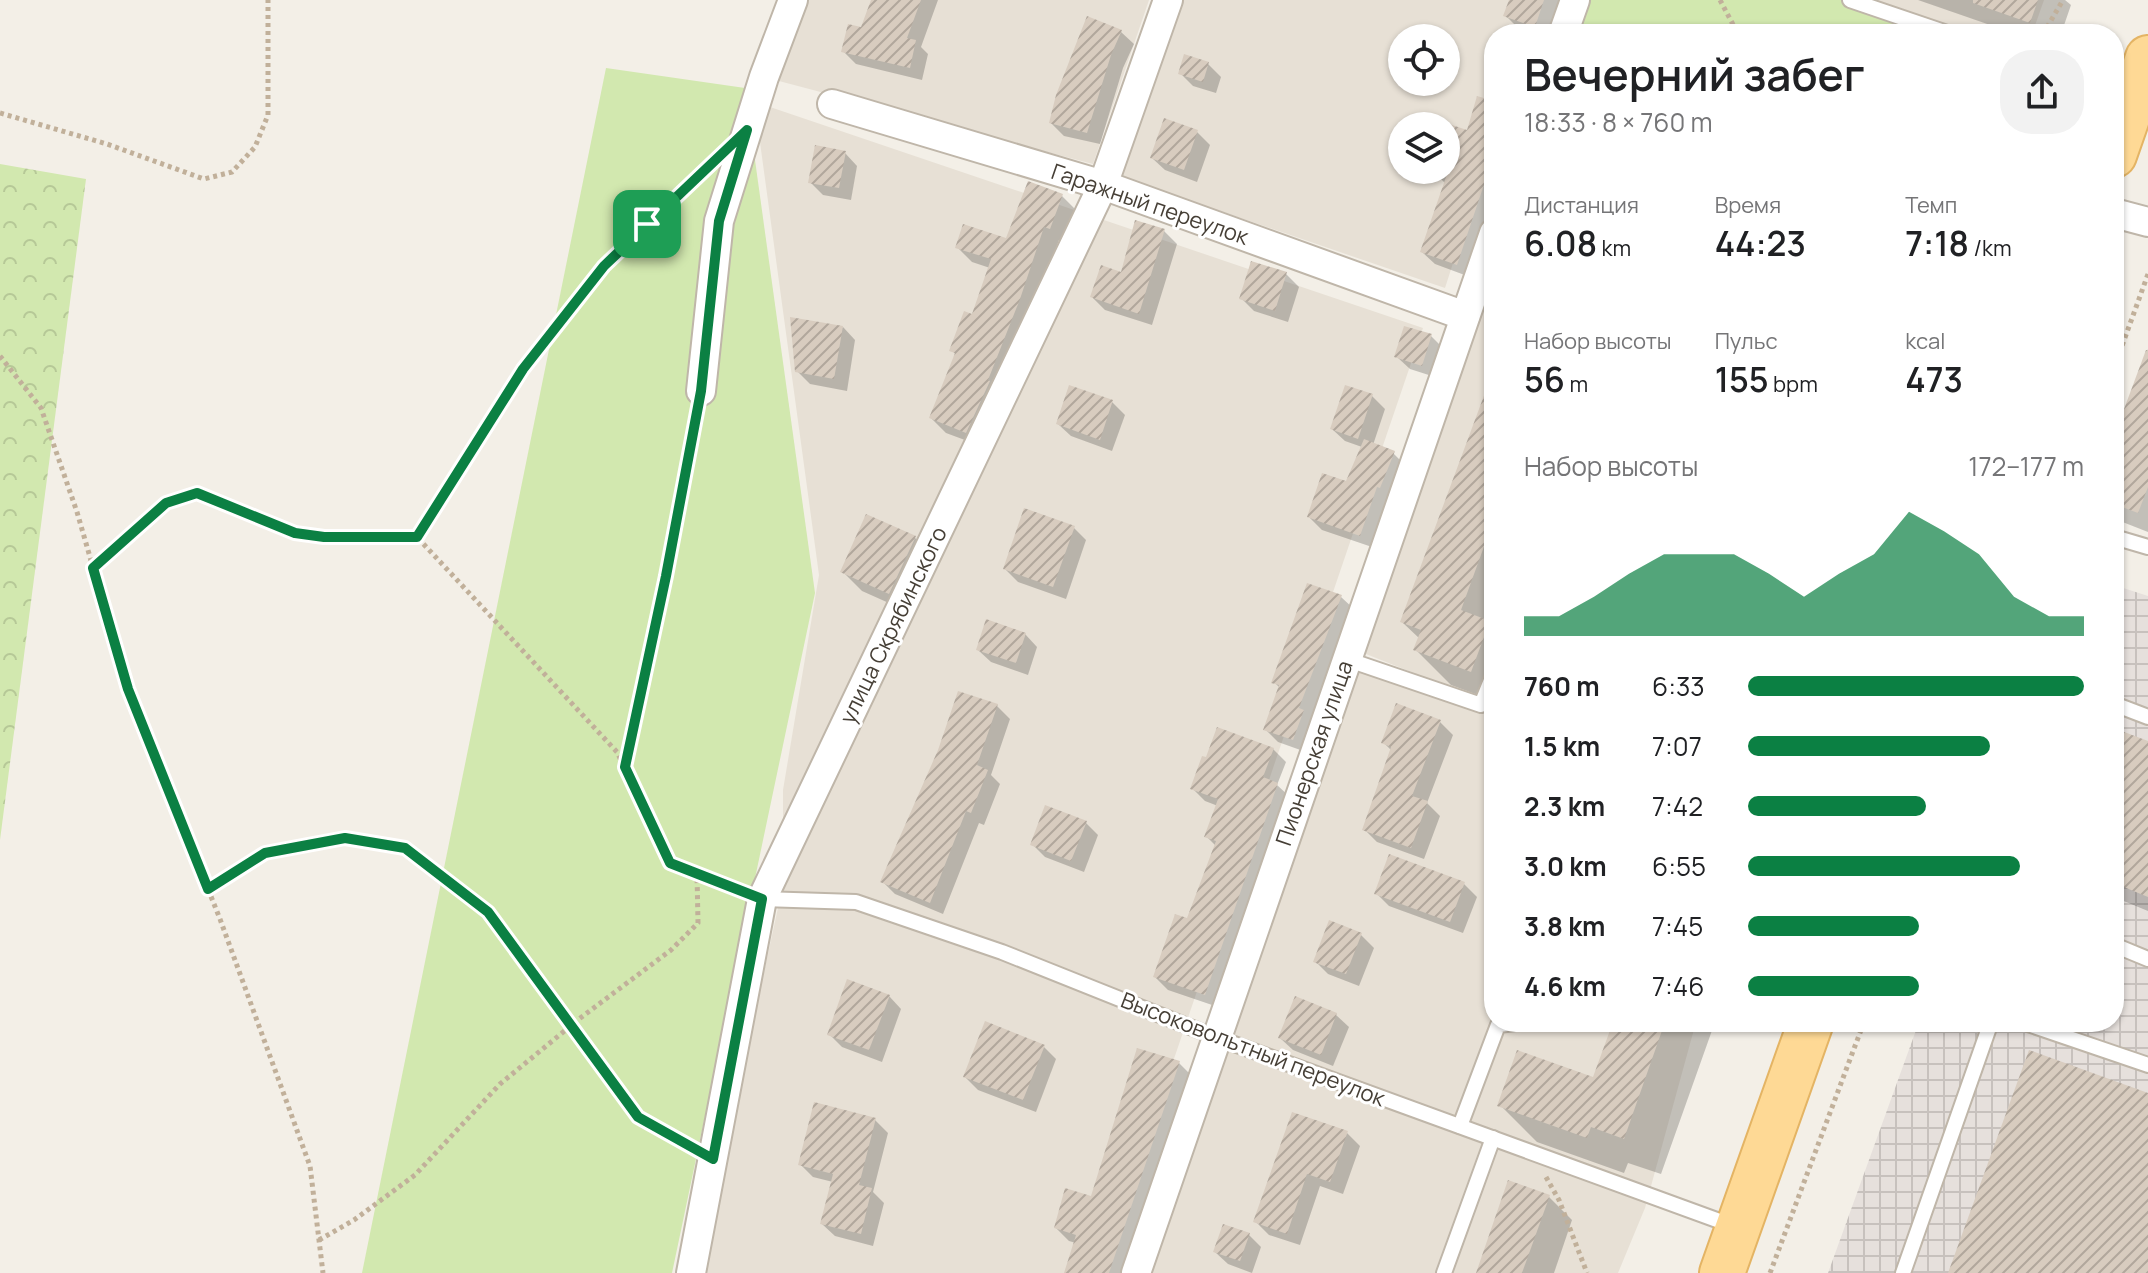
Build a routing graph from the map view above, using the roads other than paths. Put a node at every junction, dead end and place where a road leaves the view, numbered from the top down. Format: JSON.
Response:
{"nodes":[{"id":1,"x":793,"y":0,"type":"edge"},
{"id":2,"x":1168,"y":0,"type":"edge"},
{"id":3,"x":1575,"y":0,"type":"edge"},
{"id":4,"x":1850,"y":0,"type":"edge"},
{"id":5,"x":1567,"y":24,"type":"edge"},
{"id":6,"x":1921,"y":24,"type":"edge"},
{"id":7,"x":2136,"y":83,"type":"edge"},
{"id":8,"x":832,"y":104,"type":"dead end"},
{"id":9,"x":2124,"y":122,"type":"edge"},
{"id":10,"x":1103,"y":185,"type":"junction"},
{"id":11,"x":2124,"y":216,"type":"edge"},
{"id":12,"x":2148,"y":222,"type":"edge"},
{"id":13,"x":1484,"y":262,"type":"edge"},
{"id":14,"x":1465,"y":316,"type":"junction"},
{"id":15,"x":701,"y":391,"type":"road end"},
{"id":16,"x":2124,"y":540,"type":"edge"},
{"id":17,"x":2148,"y":547,"type":"edge"},
{"id":18,"x":1346,"y":659,"type":"junction"},
{"id":19,"x":1484,"y":698,"type":"edge"},
{"id":20,"x":2124,"y":708,"type":"edge"},
{"id":21,"x":2148,"y":717,"type":"edge"},
{"id":22,"x":762,"y":899,"type":"junction"},
{"id":23,"x":2124,"y":949,"type":"edge"},
{"id":24,"x":2148,"y":959,"type":"edge"},
{"id":25,"x":1495,"y":1032,"type":"edge"},
{"id":26,"x":1807,"y":1032,"type":"edge"},
{"id":27,"x":1987,"y":1032,"type":"edge"},
{"id":28,"x":2051,"y":1032,"type":"edge"},
{"id":29,"x":1215,"y":1037,"type":"junction"},
{"id":30,"x":2148,"y":1065,"type":"edge"},
{"id":31,"x":1460,"y":1126,"type":"junction"},
{"id":32,"x":1493,"y":1138,"type":"junction"},
{"id":33,"x":1738,"y":1227,"type":"junction"},
{"id":34,"x":691,"y":1273,"type":"edge"},
{"id":35,"x":1137,"y":1273,"type":"edge"},
{"id":36,"x":1444,"y":1273,"type":"edge"},
{"id":37,"x":1722,"y":1273,"type":"edge"},
{"id":38,"x":1903,"y":1273,"type":"edge"}],
"edges":[{"from":1,"to":15,"type":"street"},
{"from":2,"to":10,"type":"street","name":"улица Скрябинского"},
{"from":3,"to":5,"type":"street"},
{"from":4,"to":6,"type":"lane"},
{"from":7,"to":9,"type":"main road"},
{"from":8,"to":10,"type":"street","name":"Гаражный переулок"},
{"from":10,"to":14,"type":"street","name":"Гаражный переулок"},
{"from":10,"to":22,"type":"street","name":"улица Скрябинского"},
{"from":11,"to":12,"type":"street"},
{"from":13,"to":14,"type":"street","name":"Пионерская улица"},
{"from":14,"to":18,"type":"street","name":"Пионерская улица"},
{"from":16,"to":17,"type":"lane"},
{"from":18,"to":19,"type":"lane"},
{"from":18,"to":29,"type":"street","name":"Пионерская улица"},
{"from":20,"to":21,"type":"lane"},
{"from":22,"to":29,"type":"lane","name":"Высоковольтный переулок"},
{"from":22,"to":34,"type":"street","name":"улица Скрябинского"},
{"from":23,"to":24,"type":"lane"},
{"from":25,"to":31,"type":"lane"},
{"from":26,"to":33,"type":"main road"},
{"from":27,"to":38,"type":"lane"},
{"from":28,"to":30,"type":"lane"},
{"from":29,"to":31,"type":"lane","name":"Высоковольтный переулок"},
{"from":29,"to":35,"type":"street","name":"Пионерская улица"},
{"from":31,"to":32,"type":"lane","name":"Высоковольтный переулок"},
{"from":32,"to":33,"type":"lane","name":"Высоковольтный переулок"},
{"from":32,"to":36,"type":"lane"},
{"from":33,"to":37,"type":"main road"}]}
